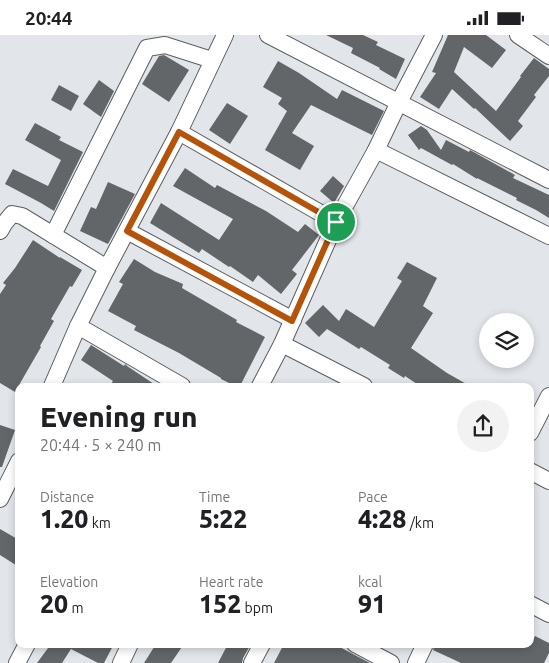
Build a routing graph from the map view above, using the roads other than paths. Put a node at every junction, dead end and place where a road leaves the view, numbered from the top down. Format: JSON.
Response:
{"nodes":[{"id":1,"x":225,"y":35,"type":"edge"},
{"id":2,"x":268,"y":35,"type":"edge"},
{"id":3,"x":434,"y":35,"type":"edge"},
{"id":4,"x":518,"y":35,"type":"edge"},
{"id":5,"x":161,"y":40,"type":"edge"},
{"id":6,"x":549,"y":56,"type":"edge"},
{"id":7,"x":212,"y":60,"type":"junction"},
{"id":8,"x":399,"y":102,"type":"junction"},
{"id":9,"x":179,"y":132,"type":"junction"},
{"id":10,"x":376,"y":150,"type":"junction"},
{"id":11,"x":549,"y":180,"type":"edge"},
{"id":12,"x":336,"y":222,"type":"junction"},
{"id":13,"x":0,"y":231,"type":"edge"},
{"id":14,"x":127,"y":231,"type":"junction"},
{"id":15,"x":54,"y":235,"type":"junction"},
{"id":16,"x":549,"y":236,"type":"edge"},
{"id":17,"x":107,"y":268,"type":"junction"},
{"id":18,"x":292,"y":321,"type":"junction"},
{"id":19,"x":78,"y":326,"type":"junction"},
{"id":20,"x":282,"y":344,"type":"junction"},
{"id":21,"x":53,"y":383,"type":"edge"},
{"id":22,"x":177,"y":383,"type":"edge"},
{"id":23,"x":262,"y":383,"type":"edge"},
{"id":24,"x":358,"y":383,"type":"edge"},
{"id":25,"x":549,"y":396,"type":"edge"},
{"id":26,"x":534,"y":425,"type":"edge"},
{"id":27,"x":15,"y":465,"type":"edge"},
{"id":28,"x":534,"y":473,"type":"edge"},
{"id":29,"x":5,"y":476,"type":"edge"},
{"id":30,"x":549,"y":481,"type":"edge"},
{"id":31,"x":0,"y":499,"type":"edge"},
{"id":32,"x":26,"y":648,"type":"edge"},
{"id":33,"x":128,"y":648,"type":"edge"},
{"id":34,"x":260,"y":648,"type":"edge"},
{"id":35,"x":363,"y":648,"type":"edge"},
{"id":36,"x":423,"y":648,"type":"edge"},
{"id":37,"x":17,"y":663,"type":"edge"},
{"id":38,"x":121,"y":663,"type":"edge"},
{"id":39,"x":252,"y":663,"type":"edge"},
{"id":40,"x":391,"y":663,"type":"edge"},
{"id":41,"x":416,"y":663,"type":"edge"}],
"edges":[{"from":1,"to":7,"type":"street"},
{"from":2,"to":8,"type":"street"},
{"from":3,"to":8,"type":"street"},
{"from":4,"to":6,"type":"street"},
{"from":5,"to":7,"type":"street"},
{"from":5,"to":15,"type":"street"},
{"from":7,"to":9,"type":"street"},
{"from":8,"to":10,"type":"street"},
{"from":8,"to":11,"type":"street"},
{"from":9,"to":12,"type":"street"},
{"from":9,"to":14,"type":"street"},
{"from":10,"to":12,"type":"street"},
{"from":10,"to":16,"type":"street"},
{"from":12,"to":18,"type":"street"},
{"from":13,"to":15,"type":"street"},
{"from":14,"to":17,"type":"street"},
{"from":14,"to":18,"type":"street"},
{"from":15,"to":17,"type":"street"},
{"from":17,"to":19,"type":"street"},
{"from":18,"to":20,"type":"street"},
{"from":19,"to":21,"type":"street"},
{"from":19,"to":22,"type":"street"},
{"from":20,"to":23,"type":"street"},
{"from":20,"to":24,"type":"street"},
{"from":25,"to":26,"type":"street"},
{"from":27,"to":29,"type":"street"},
{"from":28,"to":30,"type":"street"},
{"from":29,"to":31,"type":"street"},
{"from":32,"to":37,"type":"street"},
{"from":33,"to":38,"type":"street"},
{"from":34,"to":39,"type":"street"},
{"from":35,"to":40,"type":"street"},
{"from":36,"to":41,"type":"street"}]}
